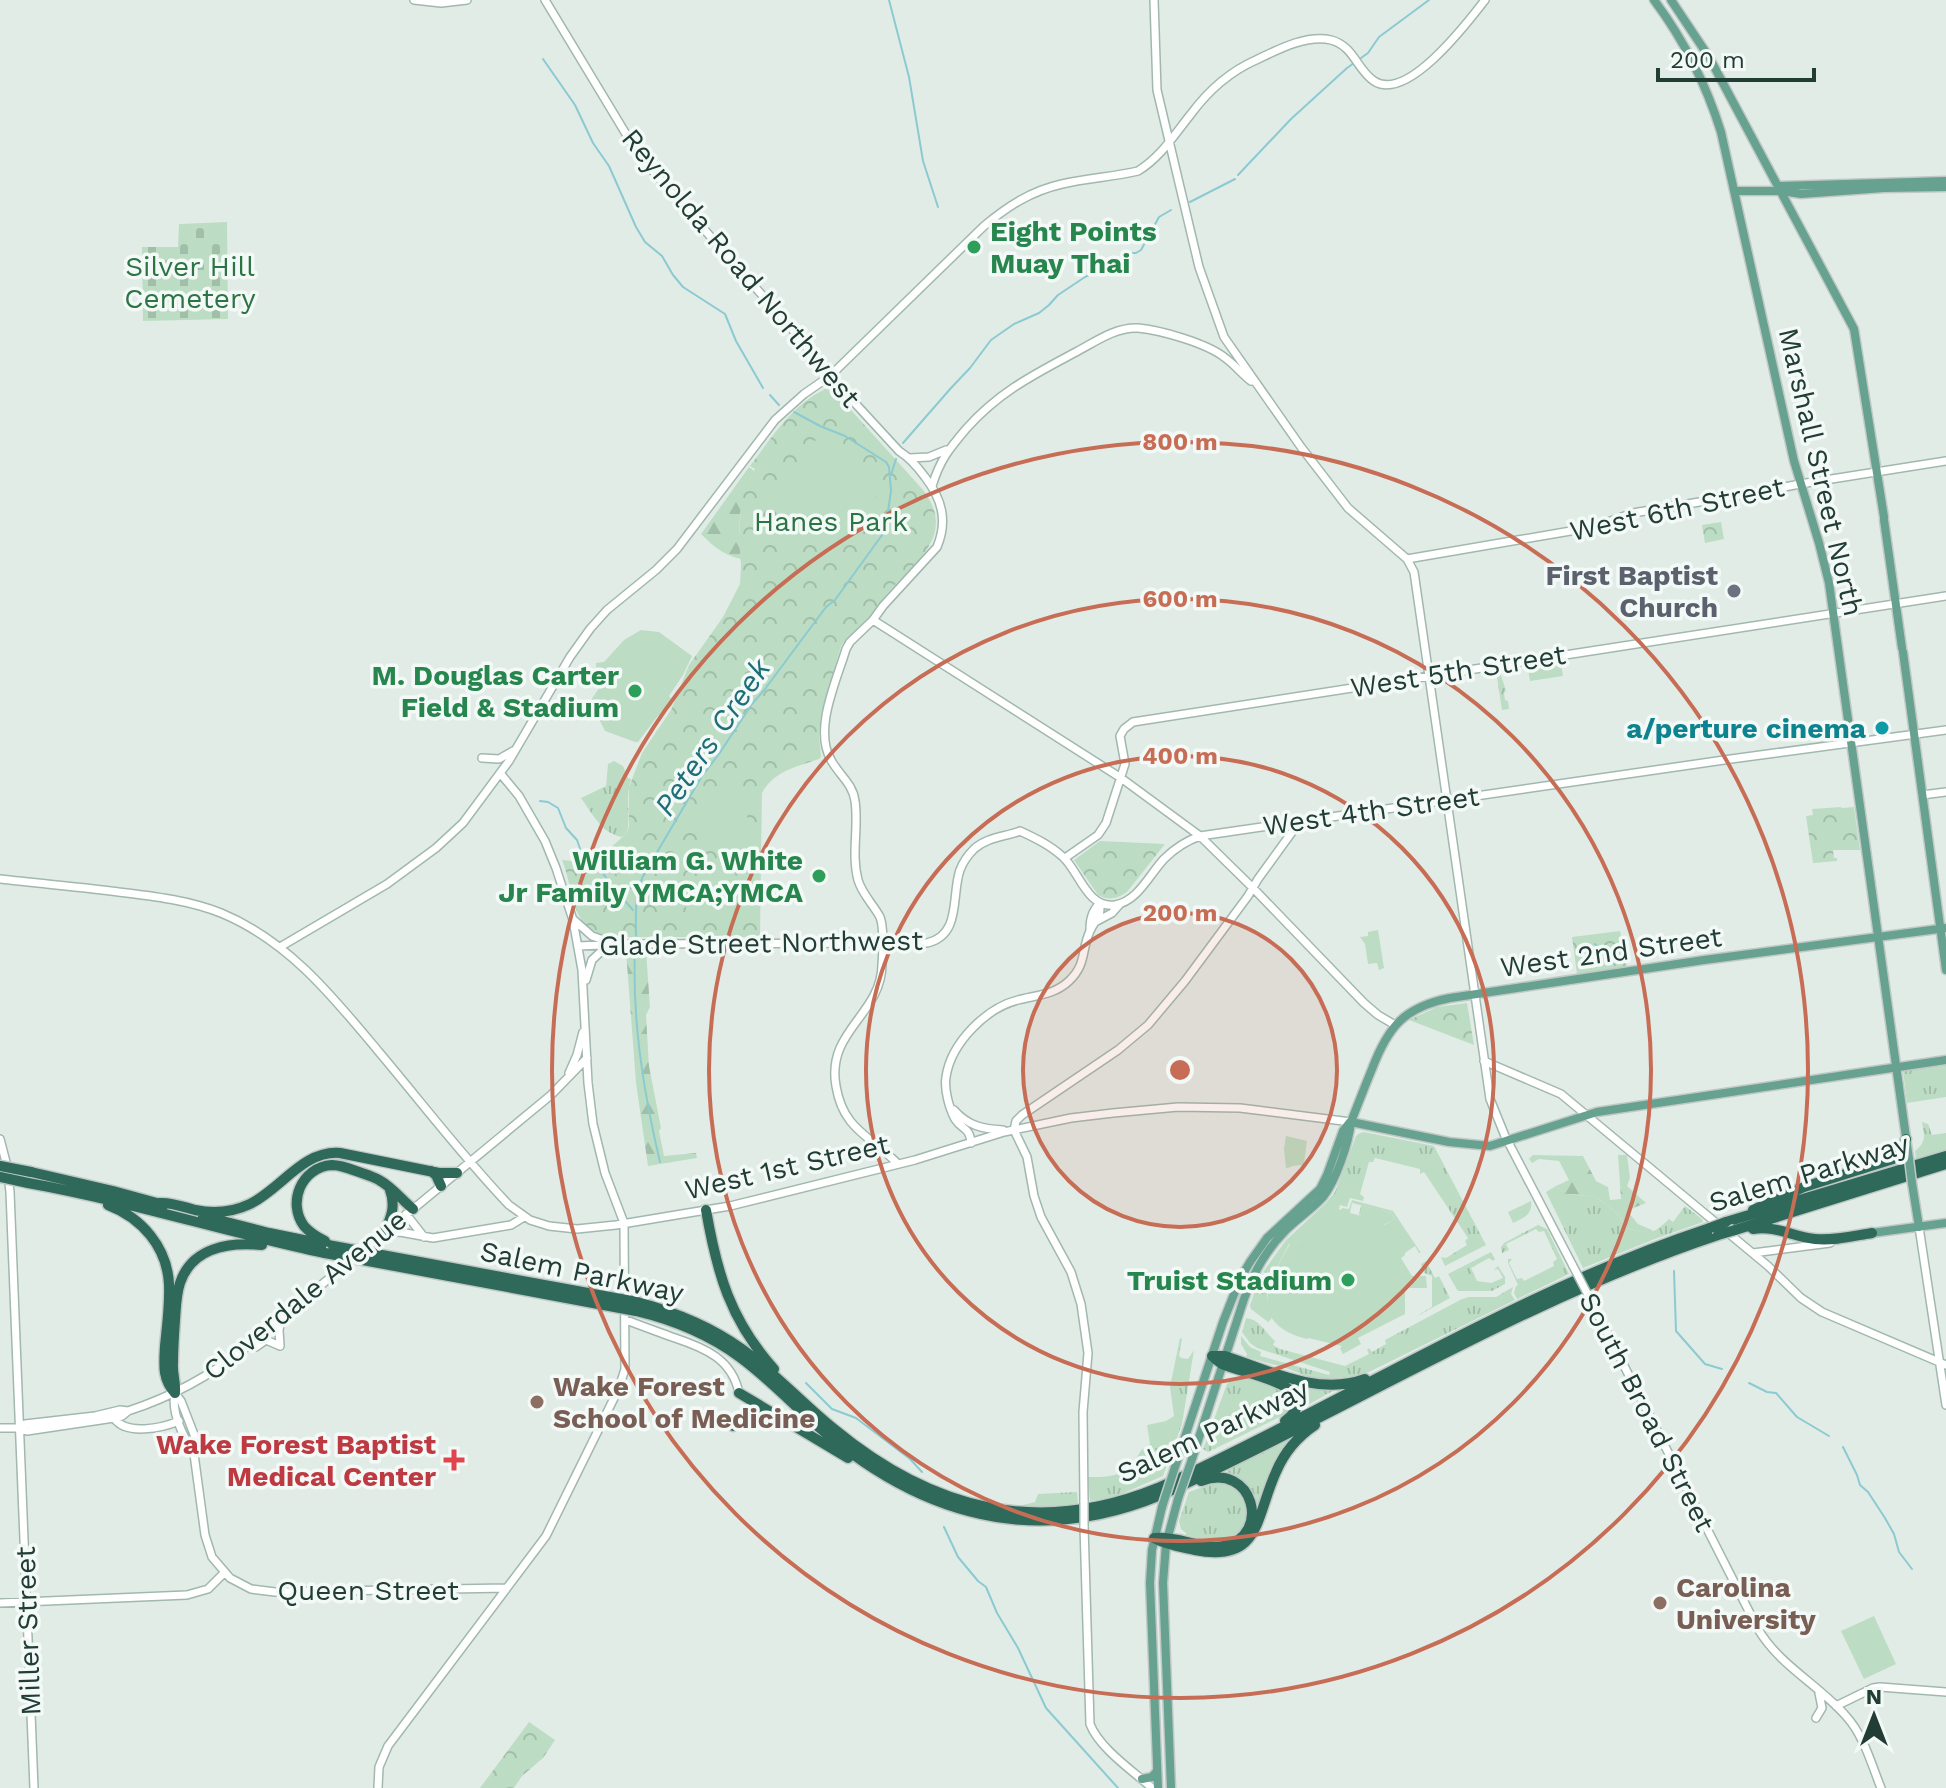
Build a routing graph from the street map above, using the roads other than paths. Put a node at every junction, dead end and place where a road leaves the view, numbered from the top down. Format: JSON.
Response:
{"nodes":[{"id":1,"x":414,"y":0,"type":"edge"},
{"id":2,"x":467,"y":0,"type":"edge"},
{"id":3,"x":545,"y":0,"type":"edge"},
{"id":4,"x":1154,"y":0,"type":"edge"},
{"id":5,"x":1485,"y":0,"type":"edge"},
{"id":6,"x":1654,"y":0,"type":"edge"},
{"id":7,"x":1671,"y":0,"type":"edge"},
{"id":8,"x":1169,"y":145,"type":"junction"},
{"id":9,"x":1946,"y":181,"type":"edge"},
{"id":10,"x":1946,"y":187,"type":"edge"},
{"id":11,"x":1780,"y":188,"type":"junction"},
{"id":12,"x":1736,"y":191,"type":"junction"},
{"id":13,"x":1801,"y":194,"type":"junction"},
{"id":14,"x":1792,"y":213,"type":"junction"},
{"id":15,"x":830,"y":376,"type":"junction"},
{"id":16,"x":1257,"y":385,"type":"junction"},
{"id":17,"x":948,"y":449,"type":"junction"},
{"id":18,"x":910,"y":458,"type":"junction"},
{"id":19,"x":1946,"y":461,"type":"edge"},
{"id":20,"x":1876,"y":472,"type":"junction"},
{"id":21,"x":1800,"y":484,"type":"junction"},
{"id":22,"x":932,"y":486,"type":"junction"},
{"id":23,"x":1407,"y":559,"type":"junction"},
{"id":24,"x":1946,"y":596,"type":"edge"},
{"id":25,"x":1896,"y":604,"type":"junction"},
{"id":26,"x":1833,"y":613,"type":"junction"},
{"id":27,"x":873,"y":620,"type":"junction"},
{"id":28,"x":1429,"y":675,"type":"junction"},
{"id":29,"x":1946,"y":730,"type":"edge"},
{"id":30,"x":1913,"y":734,"type":"junction"},
{"id":31,"x":1852,"y":743,"type":"junction"},
{"id":32,"x":515,"y":750,"type":"junction"},
{"id":33,"x":482,"y":758,"type":"dead end"},
{"id":34,"x":500,"y":773,"type":"junction"},
{"id":35,"x":1121,"y":778,"type":"junction"},
{"id":36,"x":1946,"y":792,"type":"edge"},
{"id":37,"x":1922,"y":795,"type":"junction"},
{"id":38,"x":1447,"y":800,"type":"junction"},
{"id":39,"x":1300,"y":821,"type":"junction"},
{"id":40,"x":1219,"y":833,"type":"junction"},
{"id":41,"x":1200,"y":836,"type":"junction"},
{"id":42,"x":1213,"y":849,"type":"junction"},
{"id":43,"x":1065,"y":858,"type":"junction"},
{"id":44,"x":0,"y":879,"type":"edge"},
{"id":45,"x":1253,"y":888,"type":"junction"},
{"id":46,"x":1088,"y":892,"type":"junction"},
{"id":47,"x":1100,"y":903,"type":"junction"},
{"id":48,"x":1120,"y":904,"type":"junction"},
{"id":49,"x":573,"y":920,"type":"junction"},
{"id":50,"x":1094,"y":921,"type":"junction"},
{"id":51,"x":1943,"y":928,"type":"edge"},
{"id":52,"x":1878,"y":937,"type":"junction"},
{"id":53,"x":609,"y":944,"type":"junction"},
{"id":54,"x":624,"y":944,"type":"junction"},
{"id":55,"x":882,"y":944,"type":"junction"},
{"id":56,"x":578,"y":946,"type":"junction"},
{"id":57,"x":280,"y":947,"type":"junction"},
{"id":58,"x":1946,"y":970,"type":"edge"},
{"id":59,"x":584,"y":990,"type":"junction"},
{"id":60,"x":1475,"y":994,"type":"junction"},
{"id":61,"x":585,"y":1022,"type":"junction"},
{"id":62,"x":1395,"y":1025,"type":"junction"},
{"id":63,"x":587,"y":1058,"type":"junction"},
{"id":64,"x":1946,"y":1060,"type":"edge"},
{"id":65,"x":1484,"y":1061,"type":"junction"},
{"id":66,"x":1896,"y":1067,"type":"junction"},
{"id":67,"x":567,"y":1079,"type":"junction"},
{"id":68,"x":950,"y":1105,"type":"junction"},
{"id":69,"x":1587,"y":1114,"type":"junction"},
{"id":70,"x":1351,"y":1122,"type":"junction"},
{"id":71,"x":1014,"y":1130,"type":"junction"},
{"id":72,"x":0,"y":1139,"type":"edge"},
{"id":73,"x":1906,"y":1139,"type":"junction"},
{"id":74,"x":1508,"y":1141,"type":"junction"},
{"id":75,"x":971,"y":1143,"type":"junction"},
{"id":76,"x":1946,"y":1156,"type":"edge"},
{"id":77,"x":471,"y":1161,"type":"junction"},
{"id":78,"x":898,"y":1164,"type":"junction"},
{"id":79,"x":1946,"y":1164,"type":"edge"},
{"id":80,"x":0,"y":1166,"type":"edge"},
{"id":81,"x":431,"y":1171,"type":"junction"},
{"id":82,"x":457,"y":1173,"type":"junction"},
{"id":83,"x":0,"y":1177,"type":"edge"},
{"id":84,"x":31,"y":1180,"type":"junction"},
{"id":85,"x":441,"y":1186,"type":"junction"},
{"id":86,"x":389,"y":1188,"type":"junction"},
{"id":87,"x":159,"y":1203,"type":"junction"},
{"id":88,"x":706,"y":1210,"type":"junction"},
{"id":89,"x":410,"y":1212,"type":"junction"},
{"id":90,"x":524,"y":1217,"type":"junction"},
{"id":91,"x":624,"y":1223,"type":"junction"},
{"id":92,"x":1946,"y":1223,"type":"edge"},
{"id":93,"x":1733,"y":1224,"type":"junction"},
{"id":94,"x":1919,"y":1227,"type":"junction"},
{"id":95,"x":1714,"y":1231,"type":"junction"},
{"id":96,"x":384,"y":1233,"type":"junction"},
{"id":97,"x":1872,"y":1233,"type":"joint"},
{"id":98,"x":1885,"y":1233,"type":"junction"},
{"id":99,"x":424,"y":1237,"type":"junction"},
{"id":100,"x":329,"y":1249,"type":"junction"},
{"id":101,"x":1753,"y":1253,"type":"junction"},
{"id":102,"x":637,"y":1307,"type":"junction"},
{"id":103,"x":282,"y":1318,"type":"junction"},
{"id":104,"x":626,"y":1320,"type":"junction"},
{"id":105,"x":245,"y":1348,"type":"junction"},
{"id":106,"x":1212,"y":1356,"type":"junction"},
{"id":107,"x":1224,"y":1360,"type":"junction"},
{"id":108,"x":1943,"y":1364,"type":"edge"},
{"id":109,"x":1401,"y":1367,"type":"junction"},
{"id":110,"x":175,"y":1393,"type":"junction"},
{"id":111,"x":739,"y":1393,"type":"joint"},
{"id":112,"x":1360,"y":1397,"type":"junction"},
{"id":113,"x":801,"y":1400,"type":"junction"},
{"id":114,"x":18,"y":1402,"type":"junction"},
{"id":115,"x":1946,"y":1405,"type":"edge"},
{"id":116,"x":128,"y":1411,"type":"junction"},
{"id":117,"x":773,"y":1414,"type":"junction"},
{"id":118,"x":114,"y":1418,"type":"junction"},
{"id":119,"x":179,"y":1421,"type":"junction"},
{"id":120,"x":40,"y":1422,"type":"junction"},
{"id":121,"x":733,"y":1426,"type":"dead end"},
{"id":122,"x":0,"y":1428,"type":"edge"},
{"id":123,"x":19,"y":1428,"type":"junction"},
{"id":124,"x":1267,"y":1434,"type":"junction"},
{"id":125,"x":194,"y":1454,"type":"junction"},
{"id":126,"x":916,"y":1491,"type":"junction"},
{"id":127,"x":1177,"y":1494,"type":"junction"},
{"id":128,"x":976,"y":1509,"type":"junction"},
{"id":129,"x":1004,"y":1515,"type":"junction"},
{"id":130,"x":1154,"y":1538,"type":"junction"},
{"id":131,"x":1167,"y":1540,"type":"junction"},
{"id":132,"x":224,"y":1573,"type":"junction"},
{"id":133,"x":507,"y":1588,"type":"junction"},
{"id":134,"x":27,"y":1602,"type":"junction"},
{"id":135,"x":0,"y":1603,"type":"edge"},
{"id":136,"x":1819,"y":1691,"type":"junction"},
{"id":137,"x":1946,"y":1692,"type":"edge"},
{"id":138,"x":1836,"y":1706,"type":"junction"},
{"id":139,"x":1816,"y":1718,"type":"dead end"},
{"id":140,"x":1158,"y":1770,"type":"junction"},
{"id":141,"x":1142,"y":1779,"type":"junction"},
{"id":142,"x":34,"y":1788,"type":"edge"},
{"id":143,"x":378,"y":1788,"type":"edge"},
{"id":144,"x":1152,"y":1788,"type":"edge"},
{"id":145,"x":1158,"y":1788,"type":"edge"},
{"id":146,"x":1171,"y":1788,"type":"edge"},
{"id":147,"x":1881,"y":1788,"type":"edge"}],
"edges":[{"from":1,"to":2,"type":"main road"},
{"from":3,"to":15,"type":"main road","name":"Reynolda Road Northwest"},
{"from":4,"to":8,"type":"main road"},
{"from":5,"to":8,"type":"main road"},
{"from":6,"to":12,"type":"main road","name":"Marshall Street North"},
{"from":7,"to":11,"type":"main road"},
{"from":8,"to":15,"type":"main road"},
{"from":8,"to":16,"type":"main road"},
{"from":9,"to":11,"type":"main road"},
{"from":10,"to":13,"type":"main road"},
{"from":11,"to":12,"type":"main road"},
{"from":11,"to":13,"type":"main road"},
{"from":11,"to":14,"type":"main road"},
{"from":12,"to":21,"type":"main road","name":"Marshall Street North"},
{"from":13,"to":14,"type":"main road"},
{"from":14,"to":20,"type":"main road"},
{"from":15,"to":18,"type":"main road","name":"Reynolda Road Northwest"},
{"from":15,"to":32,"type":"main road"},
{"from":16,"to":17,"type":"main road"},
{"from":16,"to":23,"type":"main road"},
{"from":17,"to":18,"type":"main road"},
{"from":17,"to":22,"type":"main road"},
{"from":18,"to":22,"type":"main road","name":"Reynolda Road Northwest"},
{"from":19,"to":20,"type":"main road","name":"West 6th Street"},
{"from":20,"to":21,"type":"main road","name":"West 6th Street"},
{"from":20,"to":25,"type":"main road"},
{"from":21,"to":23,"type":"main road","name":"West 6th Street"},
{"from":21,"to":26,"type":"main road","name":"Marshall Street North"},
{"from":22,"to":27,"type":"main road"},
{"from":23,"to":28,"type":"main road","name":"South Broad Street"},
{"from":24,"to":25,"type":"main road","name":"West 5th Street"},
{"from":25,"to":26,"type":"main road","name":"West 5th Street"},
{"from":25,"to":30,"type":"main road"},
{"from":26,"to":28,"type":"main road","name":"West 5th Street"},
{"from":26,"to":31,"type":"main road","name":"Marshall Street North"},
{"from":27,"to":35,"type":"main road"},
{"from":27,"to":55,"type":"main road"},
{"from":28,"to":35,"type":"main road","name":"West 5th Street"},
{"from":28,"to":38,"type":"main road","name":"South Broad Street"},
{"from":29,"to":30,"type":"main road","name":"West 4th Street"},
{"from":30,"to":31,"type":"main road","name":"West 4th Street"},
{"from":30,"to":37,"type":"main road"},
{"from":31,"to":38,"type":"main road","name":"West 4th Street"},
{"from":31,"to":52,"type":"main road","name":"Marshall Street North"},
{"from":32,"to":33,"type":"main road"},
{"from":32,"to":34,"type":"main road"},
{"from":34,"to":49,"type":"main road"},
{"from":34,"to":57,"type":"main road"},
{"from":35,"to":41,"type":"main road"},
{"from":35,"to":43,"type":"main road","name":"West 5th Street"},
{"from":36,"to":37,"type":"main road"},
{"from":37,"to":51,"type":"main road"},
{"from":38,"to":39,"type":"main road","name":"West 4th Street"},
{"from":38,"to":60,"type":"main road","name":"South Broad Street"},
{"from":39,"to":40,"type":"main road","name":"West 4th Street"},
{"from":39,"to":45,"type":"main road"},
{"from":40,"to":41,"type":"main road","name":"West 4th Street"},
{"from":40,"to":42,"type":"main road"},
{"from":41,"to":42,"type":"main road"},
{"from":41,"to":48,"type":"main road","name":"West 4th Street"},
{"from":42,"to":45,"type":"main road"},
{"from":43,"to":46,"type":"main road"},
{"from":43,"to":55,"type":"main road","name":"Glade Street Northwest"},
{"from":44,"to":57,"type":"main road","name":"West 1st Street"},
{"from":45,"to":62,"type":"main road"},
{"from":45,"to":71,"type":"main road"},
{"from":46,"to":47,"type":"main road"},
{"from":46,"to":50,"type":"main road"},
{"from":47,"to":48,"type":"main road"},
{"from":47,"to":50,"type":"main road"},
{"from":48,"to":50,"type":"main road","name":"West 4th Street"},
{"from":49,"to":54,"type":"main road"},
{"from":49,"to":56,"type":"main road"},
{"from":50,"to":68,"type":"main road"},
{"from":51,"to":52,"type":"main road","name":"West 2nd Street"},
{"from":51,"to":58,"type":"main road"},
{"from":52,"to":60,"type":"main road","name":"West 2nd Street"},
{"from":52,"to":66,"type":"main road","name":"Marshall Street North"},
{"from":53,"to":54,"type":"main road","name":"Glade Street Northwest"},
{"from":53,"to":56,"type":"main road","name":"Glade Street Northwest"},
{"from":53,"to":59,"type":"main road"},
{"from":54,"to":55,"type":"main road","name":"Glade Street Northwest"},
{"from":55,"to":78,"type":"main road"},
{"from":56,"to":59,"type":"main road"},
{"from":57,"to":77,"type":"main road","name":"West 1st Street"},
{"from":59,"to":61,"type":"main road"},
{"from":60,"to":62,"type":"main road","name":"West 2nd Street"},
{"from":60,"to":65,"type":"main road","name":"South Broad Street"},
{"from":61,"to":63,"type":"main road"},
{"from":61,"to":67,"type":"main road"},
{"from":62,"to":70,"type":"main road","name":"West 2nd Street"},
{"from":63,"to":67,"type":"main road","name":"Cloverdale Avenue"},
{"from":63,"to":91,"type":"main road"},
{"from":64,"to":66,"type":"main road","name":"West 1st Street"},
{"from":65,"to":69,"type":"main road"},
{"from":65,"to":74,"type":"main road","name":"South Broad Street"},
{"from":66,"to":69,"type":"main road","name":"West 1st Street"},
{"from":66,"to":73,"type":"main road","name":"Marshall Street North"},
{"from":67,"to":77,"type":"main road","name":"Cloverdale Avenue"},
{"from":68,"to":71,"type":"main road"},
{"from":68,"to":75,"type":"main road"},
{"from":69,"to":74,"type":"main road","name":"West 1st Street"},
{"from":69,"to":101,"type":"main road"},
{"from":70,"to":71,"type":"main road","name":"West 1st Street"},
{"from":70,"to":74,"type":"main road","name":"West 1st Street"},
{"from":70,"to":106,"type":"main road"},
{"from":70,"to":107,"type":"main road"},
{"from":71,"to":75,"type":"main road","name":"West 1st Street"},
{"from":71,"to":141,"type":"main road","bridge":true},
{"from":72,"to":114,"type":"main road","name":"Miller Street"},
{"from":73,"to":93,"type":"highway"},
{"from":73,"to":94,"type":"main road","name":"Marshall Street North","bridge":true},
{"from":74,"to":136,"type":"main road","name":"South Broad Street","bridge":true},
{"from":75,"to":78,"type":"main road","name":"West 1st Street"},
{"from":76,"to":93,"type":"highway","name":"Salem Parkway"},
{"from":77,"to":82,"type":"main road","name":"Cloverdale Avenue"},
{"from":77,"to":90,"type":"main road","name":"West 1st Street"},
{"from":78,"to":88,"type":"main road","name":"West 1st Street"},
{"from":79,"to":93,"type":"highway","name":"Salem Parkway"},
{"from":80,"to":84,"type":"highway","name":"Salem Parkway","bridge":true},
{"from":81,"to":82,"type":"highway"},
{"from":81,"to":85,"type":"highway"},
{"from":81,"to":87,"type":"highway"},
{"from":82,"to":85,"type":"main road","name":"Cloverdale Avenue"},
{"from":83,"to":84,"type":"highway","name":"Salem Parkway","bridge":true},
{"from":84,"to":87,"type":"highway","name":"Salem Parkway"},
{"from":84,"to":100,"type":"highway","name":"Salem Parkway"},
{"from":84,"to":110,"type":"highway"},
{"from":85,"to":89,"type":"main road","name":"Cloverdale Avenue"},
{"from":86,"to":89,"type":"highway"},
{"from":86,"to":96,"type":"highway"},
{"from":86,"to":100,"type":"highway"},
{"from":87,"to":100,"type":"highway","name":"Salem Parkway"},
{"from":88,"to":91,"type":"main road","name":"West 1st Street"},
{"from":88,"to":113,"type":"highway"},
{"from":89,"to":96,"type":"main road","name":"Cloverdale Avenue"},
{"from":89,"to":99,"type":"main road"},
{"from":90,"to":91,"type":"main road","name":"West 1st Street"},
{"from":90,"to":99,"type":"main road"},
{"from":91,"to":104,"type":"main road"},
{"from":92,"to":94,"type":"main road"},
{"from":93,"to":95,"type":"highway","name":"Salem Parkway","bridge":true},
{"from":93,"to":97,"type":"highway"},
{"from":94,"to":98,"type":"main road"},
{"from":94,"to":108,"type":"main road"},
{"from":95,"to":109,"type":"highway","name":"Salem Parkway"},
{"from":95,"to":112,"type":"highway","name":"Salem Parkway"},
{"from":96,"to":99,"type":"main road"},
{"from":96,"to":103,"type":"main road","name":"Cloverdale Avenue"},
{"from":97,"to":98,"type":"main road"},
{"from":98,"to":101,"type":"main road"},
{"from":100,"to":102,"type":"highway","name":"Salem Parkway","bridge":true},
{"from":100,"to":110,"type":"highway"},
{"from":101,"to":108,"type":"main road"},
{"from":102,"to":113,"type":"highway","name":"Salem Parkway"},
{"from":102,"to":126,"type":"highway","name":"Salem Parkway"},
{"from":103,"to":105,"type":"main road","name":"Cloverdale Avenue"},
{"from":103,"to":105,"type":"main road"},
{"from":104,"to":111,"type":"main road"},
{"from":104,"to":133,"type":"main road"},
{"from":105,"to":110,"type":"main road","name":"Cloverdale Avenue"},
{"from":106,"to":107,"type":"highway"},
{"from":106,"to":130,"type":"main road","bridge":true},
{"from":107,"to":109,"type":"highway"},
{"from":107,"to":124,"type":"highway"},
{"from":107,"to":127,"type":"main road","bridge":true},
{"from":108,"to":115,"type":"main road"},
{"from":109,"to":124,"type":"highway","name":"Salem Parkway"},
{"from":110,"to":116,"type":"main road","name":"Cloverdale Avenue"},
{"from":110,"to":119,"type":"main road"},
{"from":110,"to":125,"type":"main road"},
{"from":111,"to":117,"type":"highway"},
{"from":112,"to":127,"type":"highway","name":"Salem Parkway"},
{"from":112,"to":131,"type":"highway"},
{"from":113,"to":128,"type":"highway","name":"Salem Parkway"},
{"from":114,"to":120,"type":"main road"},
{"from":114,"to":123,"type":"main road","name":"Miller Street"},
{"from":116,"to":118,"type":"main road","name":"Cloverdale Avenue"},
{"from":116,"to":120,"type":"main road","name":"Cloverdale Avenue"},
{"from":117,"to":121,"type":"highway"},
{"from":117,"to":126,"type":"highway"},
{"from":118,"to":119,"type":"main road"},
{"from":118,"to":123,"type":"main road","name":"Cloverdale Avenue"},
{"from":119,"to":125,"type":"main road"},
{"from":120,"to":123,"type":"main road","name":"Cloverdale Avenue"},
{"from":122,"to":123,"type":"main road","name":"Cloverdale Avenue"},
{"from":123,"to":134,"type":"main road","name":"Miller Street"},
{"from":124,"to":129,"type":"highway","name":"Salem Parkway"},
{"from":125,"to":132,"type":"main road"},
{"from":126,"to":128,"type":"highway","name":"Salem Parkway"},
{"from":127,"to":129,"type":"highway","name":"Salem Parkway"},
{"from":127,"to":131,"type":"main road"},
{"from":127,"to":131,"type":"highway"},
{"from":128,"to":129,"type":"highway","name":"Salem Parkway"},
{"from":130,"to":131,"type":"highway"},
{"from":130,"to":140,"type":"main road"},
{"from":131,"to":146,"type":"main road"},
{"from":132,"to":133,"type":"main road","name":"Queen Street"},
{"from":132,"to":134,"type":"main road"},
{"from":133,"to":143,"type":"main road"},
{"from":134,"to":135,"type":"main road"},
{"from":134,"to":142,"type":"main road","name":"Miller Street"},
{"from":136,"to":138,"type":"main road","name":"South Broad Street"},
{"from":136,"to":139,"type":"main road"},
{"from":137,"to":138,"type":"main road"},
{"from":138,"to":147,"type":"main road","name":"South Broad Street"},
{"from":140,"to":141,"type":"main road"},
{"from":140,"to":145,"type":"main road"},
{"from":141,"to":144,"type":"main road"}]}
